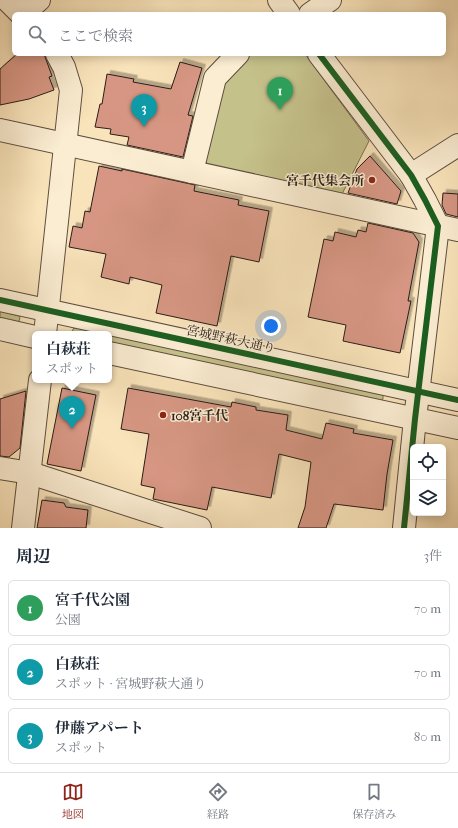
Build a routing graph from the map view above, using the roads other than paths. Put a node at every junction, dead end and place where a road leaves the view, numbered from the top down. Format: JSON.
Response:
{"nodes":[{"id":1,"x":7,"y":0,"type":"edge"},
{"id":2,"x":39,"y":0,"type":"edge"},
{"id":3,"x":330,"y":0,"type":"edge"},
{"id":4,"x":20,"y":12,"type":"edge"},
{"id":5,"x":24,"y":12,"type":"edge"},
{"id":6,"x":313,"y":12,"type":"edge"},
{"id":7,"x":58,"y":56,"type":"edge"},
{"id":8,"x":236,"y":56,"type":"edge"},
{"id":9,"x":321,"y":56,"type":"edge"},
{"id":10,"x":0,"y":130,"type":"edge"},
{"id":11,"x":65,"y":144,"type":"junction"},
{"id":12,"x":458,"y":145,"type":"edge"},
{"id":13,"x":192,"y":172,"type":"junction"},
{"id":14,"x":411,"y":175,"type":"junction"},
{"id":15,"x":448,"y":228,"type":"edge"},
{"id":16,"x":0,"y":300,"type":"edge"},
{"id":17,"x":48,"y":310,"type":"junction"},
{"id":18,"x":0,"y":329,"type":"edge"},
{"id":19,"x":45,"y":331,"type":"edge"},
{"id":20,"x":32,"y":336,"type":"edge"},
{"id":21,"x":112,"y":353,"type":"edge"},
{"id":22,"x":40,"y":383,"type":"edge"},
{"id":23,"x":419,"y":391,"type":"junction"},
{"id":24,"x":458,"y":400,"type":"edge"},
{"id":25,"x":415,"y":419,"type":"junction"},
{"id":26,"x":458,"y":428,"type":"edge"},
{"id":27,"x":0,"y":468,"type":"edge"},
{"id":28,"x":30,"y":473,"type":"junction"},
{"id":29,"x":23,"y":528,"type":"edge"},
{"id":30,"x":200,"y":528,"type":"edge"},
{"id":31,"x":404,"y":528,"type":"edge"}],
"edges":[{"from":1,"to":4,"type":"street"},
{"from":2,"to":5,"type":"street"},
{"from":3,"to":6,"type":"street"},
{"from":7,"to":11,"type":"street"},
{"from":8,"to":13,"type":"street"},
{"from":9,"to":14,"type":"street"},
{"from":10,"to":11,"type":"street"},
{"from":11,"to":13,"type":"street"},
{"from":11,"to":17,"type":"street"},
{"from":12,"to":14,"type":"street"},
{"from":13,"to":15,"type":"street"},
{"from":14,"to":15,"type":"street"},
{"from":15,"to":23,"type":"street"},
{"from":16,"to":17,"type":"street","name":"宮城野萩大通り"},
{"from":17,"to":19,"type":"street"},
{"from":17,"to":23,"type":"street","name":"宮城野萩大通り"},
{"from":18,"to":20,"type":"street"},
{"from":21,"to":25,"type":"street"},
{"from":22,"to":28,"type":"street"},
{"from":23,"to":24,"type":"street","name":"宮城野萩大通り"},
{"from":23,"to":25,"type":"street"},
{"from":25,"to":26,"type":"street"},
{"from":25,"to":31,"type":"street"},
{"from":27,"to":28,"type":"street"},
{"from":28,"to":29,"type":"street"},
{"from":28,"to":30,"type":"street"}]}
